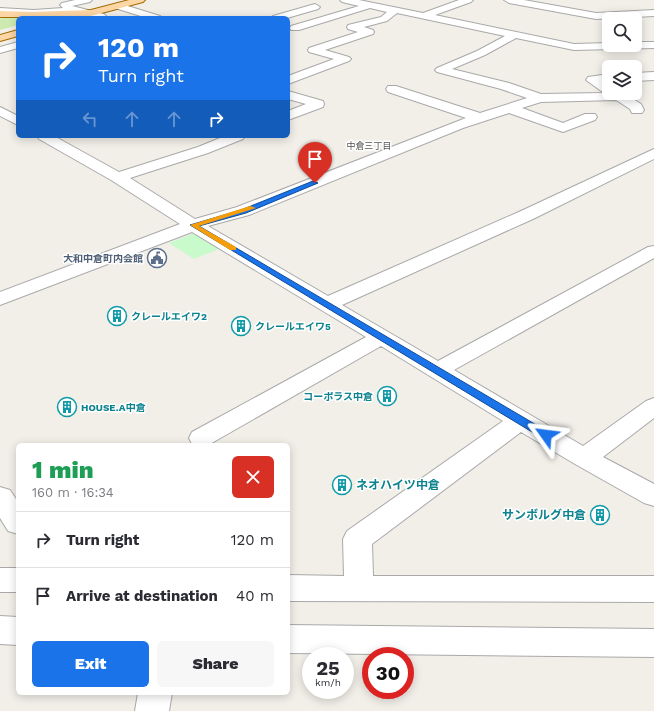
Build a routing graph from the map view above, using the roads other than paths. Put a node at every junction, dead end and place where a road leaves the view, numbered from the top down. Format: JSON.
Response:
{"nodes":[{"id":1,"x":87,"y":0,"type":"edge"},
{"id":2,"x":140,"y":0,"type":"edge"},
{"id":3,"x":345,"y":0,"type":"edge"},
{"id":4,"x":468,"y":0,"type":"edge"},
{"id":5,"x":509,"y":0,"type":"edge"},
{"id":6,"x":322,"y":4,"type":"dead end"},
{"id":7,"x":642,"y":5,"type":"dead end"},
{"id":8,"x":118,"y":6,"type":"junction"},
{"id":9,"x":368,"y":6,"type":"junction"},
{"id":10,"x":395,"y":10,"type":"junction"},
{"id":11,"x":0,"y":11,"type":"edge"},
{"id":12,"x":654,"y":12,"type":"edge"},
{"id":13,"x":0,"y":14,"type":"edge"},
{"id":14,"x":72,"y":14,"type":"edge"},
{"id":15,"x":93,"y":16,"type":"edge"},
{"id":16,"x":150,"y":16,"type":"edge"},
{"id":17,"x":283,"y":16,"type":"edge"},
{"id":18,"x":424,"y":16,"type":"junction"},
{"id":19,"x":295,"y":28,"type":"dead end"},
{"id":20,"x":16,"y":34,"type":"edge"},
{"id":21,"x":514,"y":35,"type":"junction"},
{"id":22,"x":0,"y":38,"type":"edge"},
{"id":23,"x":654,"y":45,"type":"edge"},
{"id":24,"x":16,"y":46,"type":"edge"},
{"id":25,"x":0,"y":50,"type":"edge"},
{"id":26,"x":654,"y":76,"type":"edge"},
{"id":27,"x":642,"y":77,"type":"edge"},
{"id":28,"x":290,"y":79,"type":"edge"},
{"id":29,"x":602,"y":79,"type":"edge"},
{"id":30,"x":602,"y":86,"type":"edge"},
{"id":31,"x":392,"y":89,"type":"dead end"},
{"id":32,"x":602,"y":94,"type":"edge"},
{"id":33,"x":290,"y":96,"type":"edge"},
{"id":34,"x":540,"y":98,"type":"junction"},
{"id":35,"x":625,"y":100,"type":"edge"},
{"id":36,"x":510,"y":108,"type":"junction"},
{"id":37,"x":637,"y":110,"type":"dead end"},
{"id":38,"x":0,"y":111,"type":"edge"},
{"id":39,"x":290,"y":115,"type":"edge"},
{"id":40,"x":590,"y":117,"type":"dead end"},
{"id":41,"x":480,"y":118,"type":"junction"},
{"id":42,"x":16,"y":120,"type":"edge"},
{"id":43,"x":48,"y":138,"type":"edge"},
{"id":44,"x":233,"y":138,"type":"edge"},
{"id":45,"x":654,"y":153,"type":"edge"},
{"id":46,"x":117,"y":177,"type":"junction"},
{"id":47,"x":193,"y":225,"type":"junction"},
{"id":48,"x":654,"y":251,"type":"edge"},
{"id":49,"x":0,"y":299,"type":"edge"},
{"id":50,"x":327,"y":304,"type":"junction"},
{"id":51,"x":382,"y":337,"type":"junction"},
{"id":52,"x":438,"y":370,"type":"junction"},
{"id":53,"x":654,"y":406,"type":"edge"},
{"id":54,"x":521,"y":420,"type":"junction"},
{"id":55,"x":201,"y":438,"type":"dead end"},
{"id":56,"x":584,"y":458,"type":"junction"},
{"id":57,"x":654,"y":496,"type":"edge"},
{"id":58,"x":0,"y":497,"type":"edge"},
{"id":59,"x":16,"y":520,"type":"edge"},
{"id":60,"x":0,"y":580,"type":"edge"},
{"id":61,"x":16,"y":580,"type":"edge"},
{"id":62,"x":290,"y":588,"type":"edge"},
{"id":63,"x":359,"y":588,"type":"junction"},
{"id":64,"x":654,"y":589,"type":"edge"},
{"id":65,"x":0,"y":630,"type":"edge"},
{"id":66,"x":16,"y":631,"type":"edge"},
{"id":67,"x":290,"y":639,"type":"edge"},
{"id":68,"x":654,"y":643,"type":"edge"},
{"id":69,"x":155,"y":695,"type":"edge"},
{"id":70,"x":152,"y":711,"type":"edge"}],
"edges":[{"from":1,"to":14,"type":"street"},
{"from":2,"to":8,"type":"main road"},
{"from":3,"to":9,"type":"street"},
{"from":4,"to":18,"type":"street"},
{"from":5,"to":12,"type":"street"},
{"from":6,"to":17,"type":"street"},
{"from":7,"to":12,"type":"street"},
{"from":8,"to":15,"type":"main road"},
{"from":8,"to":16,"type":"street"},
{"from":9,"to":10,"type":"street"},
{"from":9,"to":19,"type":"street"},
{"from":10,"to":18,"type":"street"},
{"from":10,"to":28,"type":"street"},
{"from":11,"to":14,"type":"street"},
{"from":13,"to":15,"type":"main road"},
{"from":14,"to":15,"type":"main road"},
{"from":18,"to":21,"type":"street"},
{"from":20,"to":22,"type":"main road"},
{"from":21,"to":23,"type":"street"},
{"from":21,"to":34,"type":"street"},
{"from":24,"to":25,"type":"street"},
{"from":26,"to":27,"type":"street"},
{"from":29,"to":30,"type":"street"},
{"from":31,"to":41,"type":"street"},
{"from":32,"to":34,"type":"street"},
{"from":33,"to":39,"type":"street"},
{"from":34,"to":36,"type":"street"},
{"from":35,"to":37,"type":"street"},
{"from":36,"to":40,"type":"street"},
{"from":36,"to":41,"type":"street"},
{"from":38,"to":42,"type":"street"},
{"from":41,"to":47,"type":"street"},
{"from":43,"to":46,"type":"street"},
{"from":44,"to":46,"type":"street"},
{"from":45,"to":50,"type":"street"},
{"from":46,"to":47,"type":"street"},
{"from":47,"to":49,"type":"street"},
{"from":47,"to":50,"type":"street"},
{"from":48,"to":52,"type":"street"},
{"from":50,"to":51,"type":"street"},
{"from":51,"to":52,"type":"street"},
{"from":51,"to":55,"type":"street"},
{"from":52,"to":54,"type":"street"},
{"from":53,"to":56,"type":"street"},
{"from":54,"to":56,"type":"street"},
{"from":54,"to":63,"type":"street"},
{"from":56,"to":57,"type":"street"},
{"from":58,"to":59,"type":"street"},
{"from":60,"to":61,"type":"street"},
{"from":62,"to":63,"type":"street"},
{"from":63,"to":64,"type":"street"},
{"from":65,"to":66,"type":"street"},
{"from":67,"to":68,"type":"street"},
{"from":69,"to":70,"type":"street"}]}
